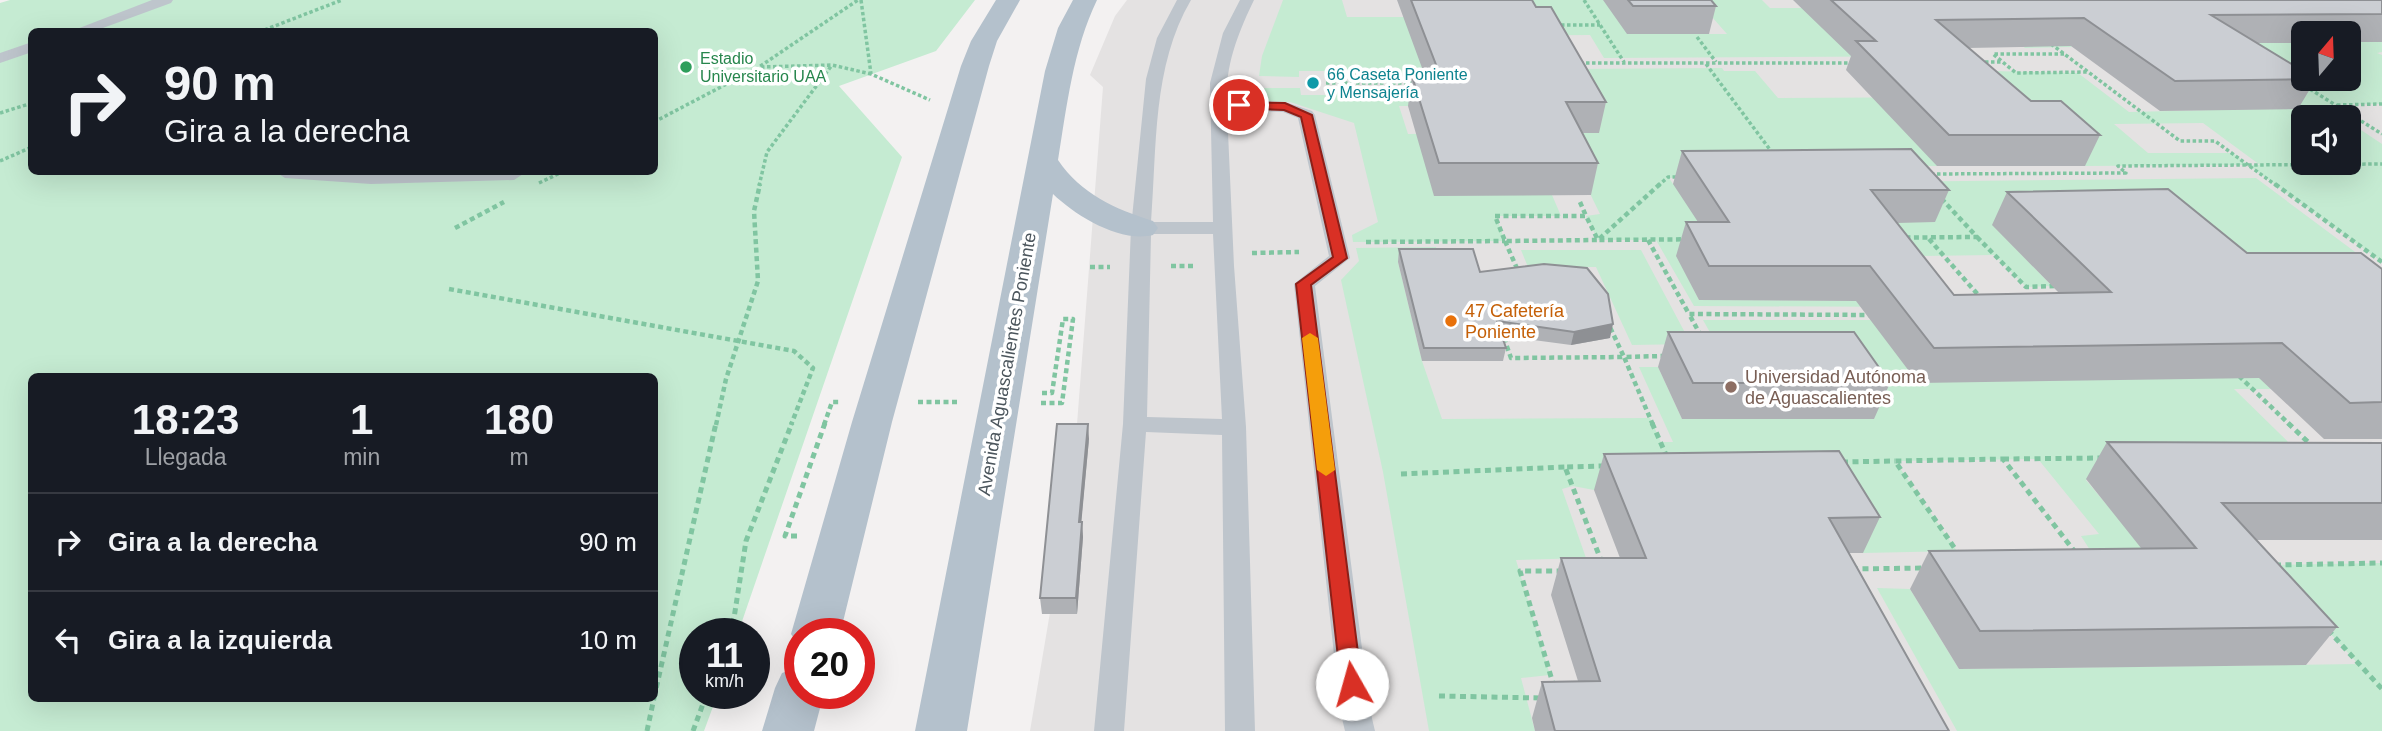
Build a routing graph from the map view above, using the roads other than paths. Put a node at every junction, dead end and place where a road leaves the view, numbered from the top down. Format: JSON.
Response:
{"nodes":[{"id":1,"x":166,"y":0,"type":"edge"},
{"id":2,"x":1008,"y":0,"type":"edge"},
{"id":3,"x":1085,"y":0,"type":"edge"},
{"id":4,"x":1184,"y":0,"type":"edge"},
{"id":5,"x":1247,"y":0,"type":"edge"},
{"id":6,"x":87,"y":28,"type":"edge"},
{"id":7,"x":28,"y":48,"type":"edge"},
{"id":8,"x":0,"y":58,"type":"edge"},
{"id":9,"x":1219,"y":105,"type":"junction"},
{"id":10,"x":1044,"y":161,"type":"junction"},
{"id":11,"x":308,"y":175,"type":"edge"},
{"id":12,"x":486,"y":175,"type":"edge"},
{"id":13,"x":1141,"y":228,"type":"junction"},
{"id":14,"x":1223,"y":228,"type":"junction"},
{"id":15,"x":1135,"y":424,"type":"junction"},
{"id":16,"x":1234,"y":428,"type":"junction"},
{"id":17,"x":819,"y":618,"type":"edge"},
{"id":18,"x":794,"y":709,"type":"edge"},
{"id":19,"x":788,"y":731,"type":"edge"},
{"id":20,"x":941,"y":731,"type":"edge"},
{"id":21,"x":1109,"y":731,"type":"edge"},
{"id":22,"x":1240,"y":731,"type":"edge"},
{"id":23,"x":1360,"y":731,"type":"edge"}],
"edges":[{"from":1,"to":6,"type":"lane"},
{"from":2,"to":17,"type":"main road"},
{"from":3,"to":10,"type":"main road","name":"Avenida Aguascalientes Poniente"},
{"from":4,"to":13,"type":"lane"},
{"from":5,"to":9,"type":"lane"},
{"from":7,"to":8,"type":"lane"},
{"from":9,"to":14,"type":"lane"},
{"from":9,"to":23,"type":"lane"},
{"from":10,"to":13,"type":"main road"},
{"from":10,"to":20,"type":"main road","name":"Avenida Aguascalientes Poniente"},
{"from":11,"to":12,"type":"lane"},
{"from":13,"to":14,"type":"lane"},
{"from":13,"to":15,"type":"lane"},
{"from":14,"to":16,"type":"lane"},
{"from":15,"to":16,"type":"lane"},
{"from":15,"to":21,"type":"lane"},
{"from":16,"to":22,"type":"lane"},
{"from":18,"to":19,"type":"main road"}]}
